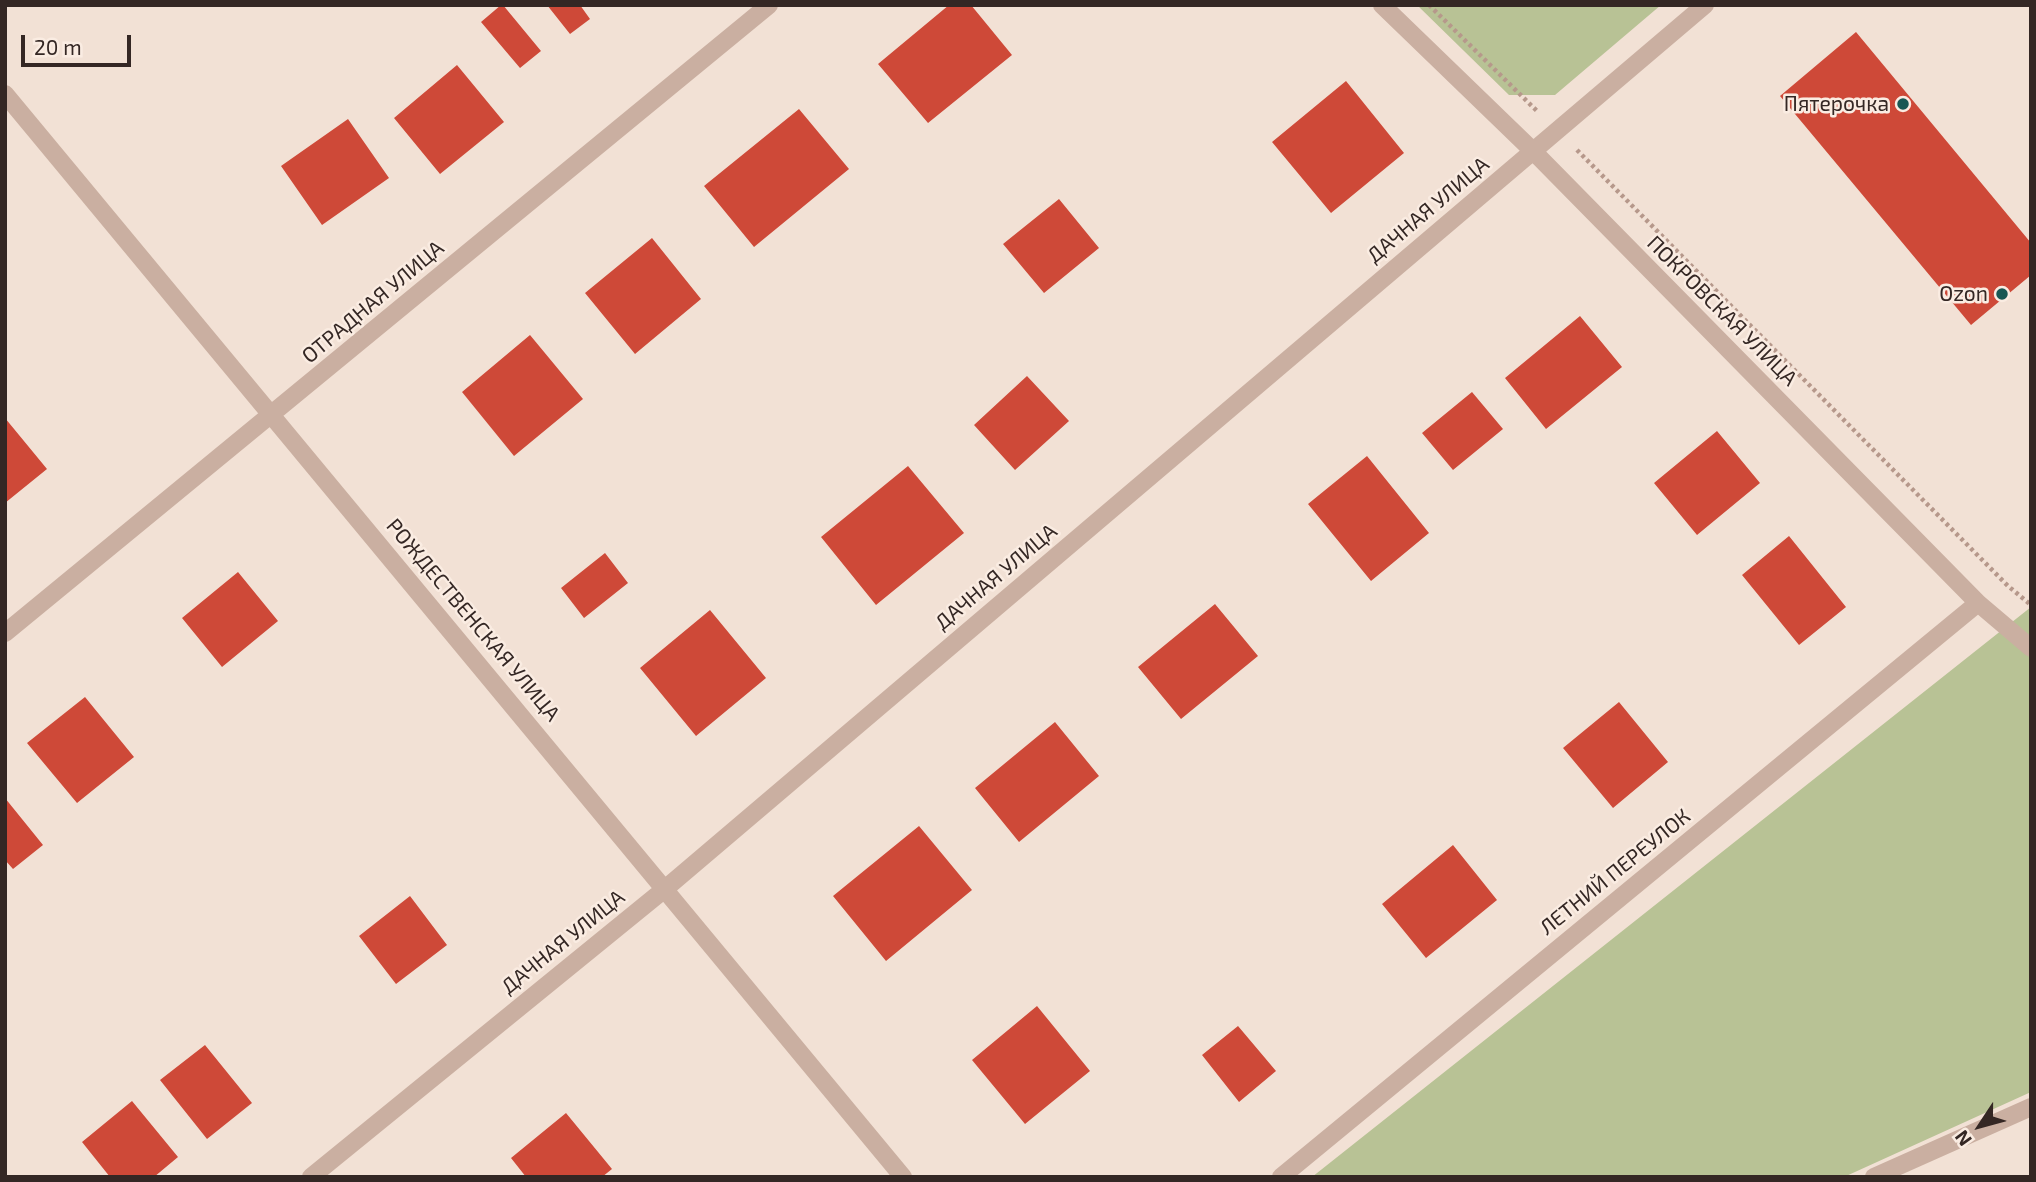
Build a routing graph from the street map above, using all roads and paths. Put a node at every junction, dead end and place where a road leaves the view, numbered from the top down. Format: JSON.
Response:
{"nodes":[{"id":1,"x":769,"y":5,"type":"edge"},
{"id":2,"x":1382,"y":5,"type":"edge"},
{"id":3,"x":1429,"y":5,"type":"edge"},
{"id":4,"x":1705,"y":5,"type":"edge"},
{"id":5,"x":5,"y":94,"type":"edge"},
{"id":6,"x":1557,"y":130,"type":"junction"},
{"id":7,"x":1533,"y":151,"type":"junction"},
{"id":8,"x":272,"y":415,"type":"junction"},
{"id":9,"x":1978,"y":603,"type":"junction"},
{"id":10,"x":2031,"y":605,"type":"edge"},
{"id":11,"x":5,"y":632,"type":"edge"},
{"id":12,"x":2031,"y":648,"type":"edge"},
{"id":13,"x":666,"y":888,"type":"junction"},
{"id":14,"x":2031,"y":1107,"type":"edge"},
{"id":15,"x":311,"y":1177,"type":"edge"},
{"id":16,"x":903,"y":1177,"type":"edge"},
{"id":17,"x":1281,"y":1177,"type":"edge"},
{"id":18,"x":1874,"y":1177,"type":"edge"}],
"edges":[{"from":1,"to":8,"type":"street","name":"ОТРАДНАЯ УЛИЦА"},
{"from":2,"to":7,"type":"street","name":"ПОКРОВСКАЯ УЛИЦА"},
{"from":3,"to":6,"type":"path"},
{"from":4,"to":6,"type":"street","name":"ДАЧНАЯ УЛИЦА"},
{"from":5,"to":8,"type":"street","name":"РОЖДЕСТВЕНСКАЯ УЛИЦА"},
{"from":6,"to":7,"type":"street","name":"ДАЧНАЯ УЛИЦА"},
{"from":6,"to":10,"type":"path"},
{"from":7,"to":9,"type":"street","name":"ПОКРОВСКАЯ УЛИЦА"},
{"from":7,"to":13,"type":"street","name":"ДАЧНАЯ УЛИЦА"},
{"from":8,"to":11,"type":"street","name":"ОТРАДНАЯ УЛИЦА"},
{"from":8,"to":13,"type":"street","name":"РОЖДЕСТВЕНСКАЯ УЛИЦА"},
{"from":9,"to":12,"type":"street","name":"ПОКРОВСКАЯ УЛИЦА"},
{"from":9,"to":17,"type":"street","name":"ЛЕТНИЙ ПЕРЕУЛОК"},
{"from":13,"to":15,"type":"street","name":"ДАЧНАЯ УЛИЦА"},
{"from":13,"to":16,"type":"street","name":"РОЖДЕСТВЕНСКАЯ УЛИЦА"},
{"from":14,"to":18,"type":"street"}]}
